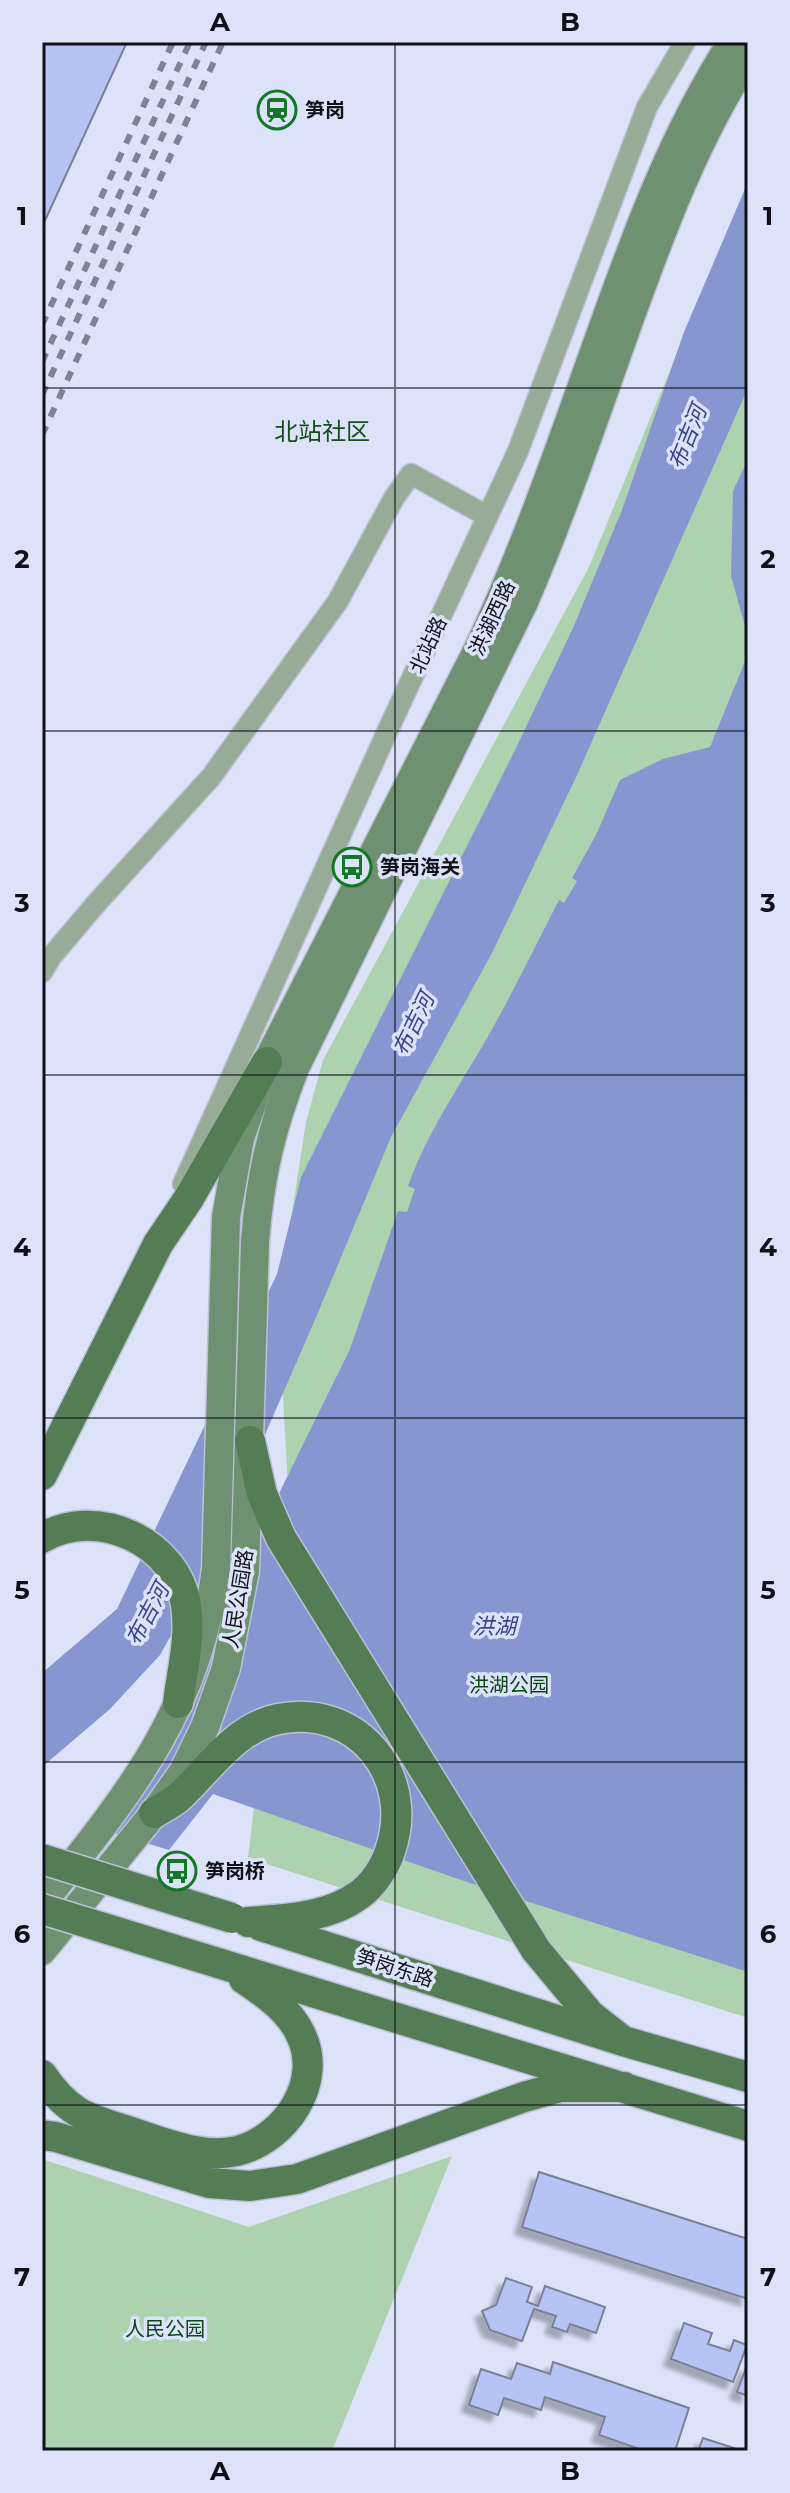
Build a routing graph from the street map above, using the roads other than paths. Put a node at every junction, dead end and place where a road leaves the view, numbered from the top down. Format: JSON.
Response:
{"nodes":[{"id":1,"x":685,"y":42,"type":"edge"},
{"id":2,"x":732,"y":42,"type":"edge"},
{"id":3,"x":748,"y":58,"type":"edge"},
{"id":4,"x":487,"y":516,"type":"junction"},
{"id":5,"x":42,"y":972,"type":"edge"},
{"id":6,"x":267,"y":1062,"type":"junction"},
{"id":7,"x":230,"y":1184,"type":"joint"},
{"id":8,"x":259,"y":1190,"type":"joint"},
{"id":9,"x":158,"y":1244,"type":"junction"},
{"id":10,"x":250,"y":1441,"type":"junction"},
{"id":11,"x":42,"y":1475,"type":"edge"},
{"id":12,"x":42,"y":1538,"type":"edge"},
{"id":13,"x":178,"y":1703,"type":"junction"},
{"id":14,"x":154,"y":1813,"type":"junction"},
{"id":15,"x":42,"y":1859,"type":"edge"},
{"id":16,"x":42,"y":1906,"type":"edge"},
{"id":17,"x":240,"y":1920,"type":"junction"},
{"id":18,"x":42,"y":1951,"type":"edge"},
{"id":19,"x":218,"y":1963,"type":"junction"},
{"id":20,"x":623,"y":2041,"type":"junction"},
{"id":21,"x":42,"y":2075,"type":"edge"},
{"id":22,"x":748,"y":2077,"type":"edge"},
{"id":23,"x":624,"y":2087,"type":"junction"},
{"id":24,"x":748,"y":2126,"type":"edge"},
{"id":25,"x":42,"y":2135,"type":"edge"}],
"edges":[{"from":1,"to":4,"type":"street","name":"北站路"},
{"from":2,"to":6,"type":"main road","name":"洪湖西路"},
{"from":3,"to":8,"type":"main road","name":"洪湖西路"},
{"from":4,"to":5,"type":"street"},
{"from":4,"to":9,"type":"street","name":"北站路"},
{"from":6,"to":7,"type":"main road","name":"洪湖西路"},
{"from":6,"to":9,"type":"main road"},
{"from":7,"to":13,"type":"main road","name":"人民公园路"},
{"from":8,"to":10,"type":"main road","name":"人民公园路"},
{"from":9,"to":11,"type":"main road"},
{"from":10,"to":14,"type":"main road","name":"人民公园路"},
{"from":10,"to":20,"type":"main road"},
{"from":12,"to":13,"type":"main road"},
{"from":13,"to":16,"type":"main road","name":"人民公园路"},
{"from":14,"to":17,"type":"main road"},
{"from":14,"to":18,"type":"main road","name":"人民公园路"},
{"from":15,"to":17,"type":"main road","name":"笋岗东路","bridge":true},
{"from":16,"to":19,"type":"main road","bridge":true},
{"from":17,"to":20,"type":"main road","name":"笋岗东路"},
{"from":19,"to":21,"type":"main road"},
{"from":19,"to":23,"type":"main road"},
{"from":20,"to":22,"type":"main road","name":"笋岗东路"},
{"from":23,"to":24,"type":"main road"},
{"from":23,"to":25,"type":"main road"}]}
